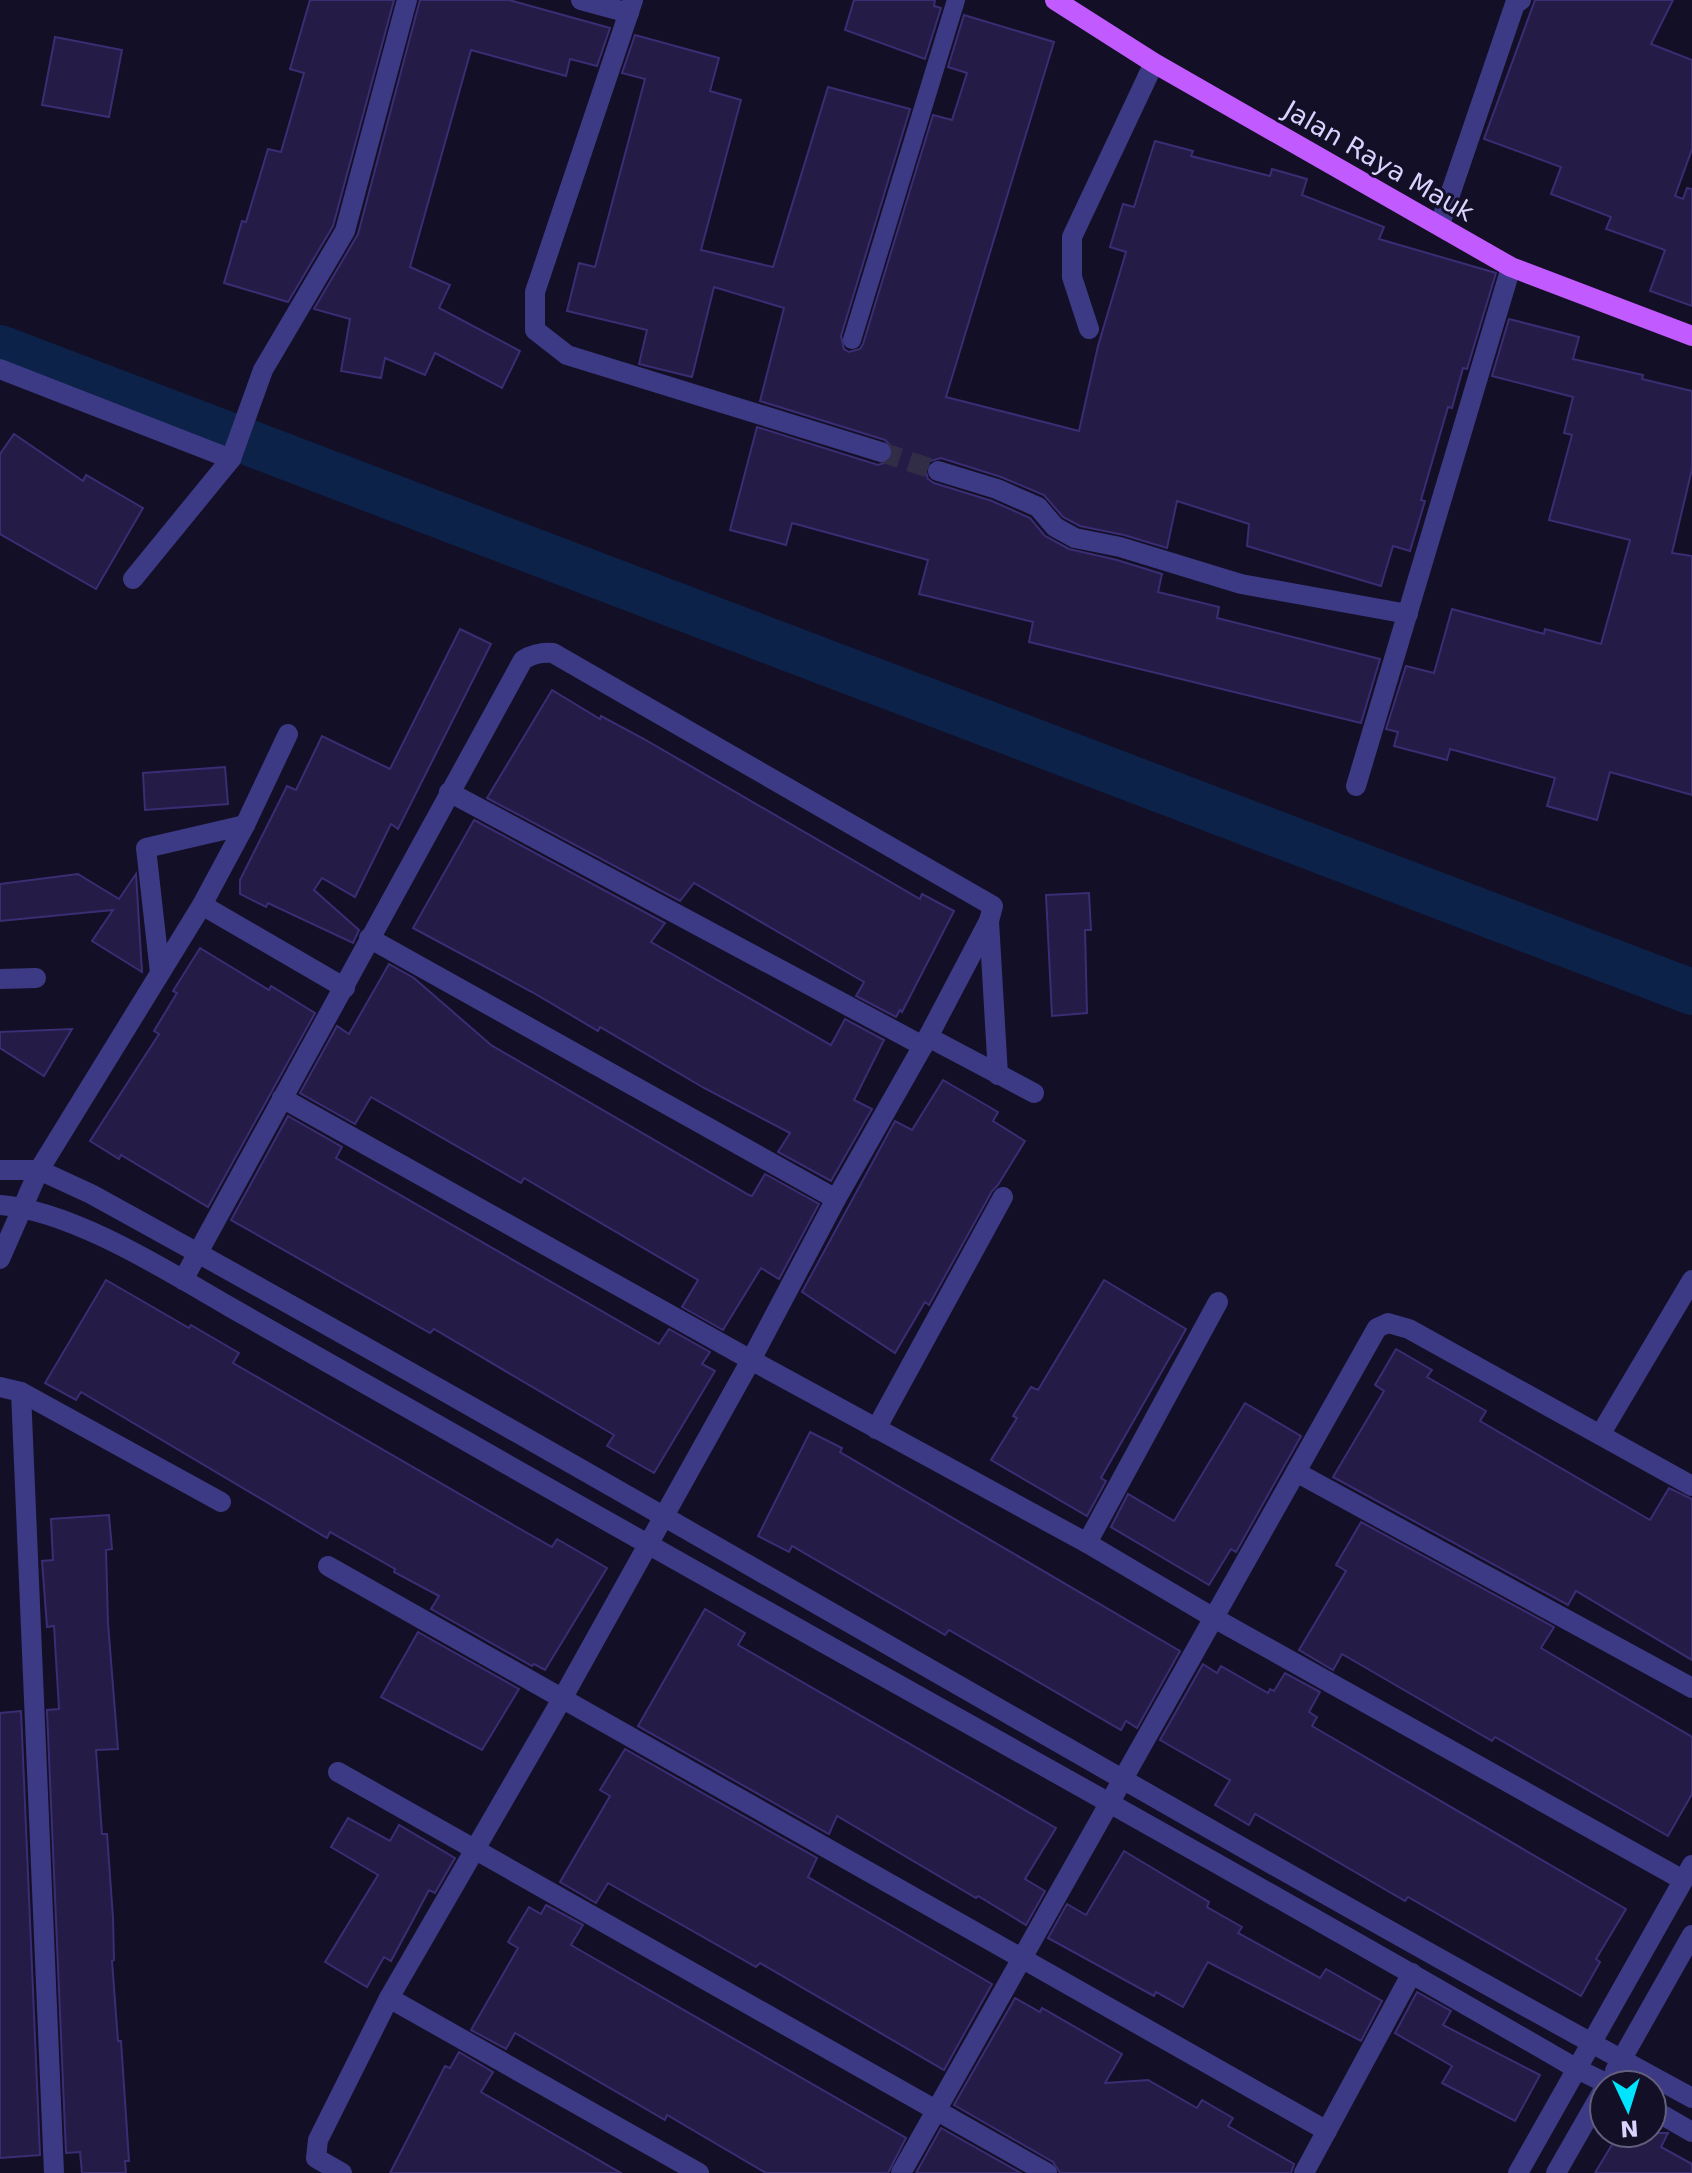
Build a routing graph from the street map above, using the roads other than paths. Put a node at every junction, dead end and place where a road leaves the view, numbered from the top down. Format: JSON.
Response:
{"nodes":[{"id":1,"x":407,"y":0,"type":"edge"},
{"id":2,"x":581,"y":0,"type":"edge"},
{"id":3,"x":956,"y":0,"type":"edge"},
{"id":4,"x":1055,"y":0,"type":"edge"},
{"id":5,"x":1517,"y":1,"type":"edge"},
{"id":6,"x":631,"y":6,"type":"edge"},
{"id":7,"x":1154,"y":63,"type":"junction"},
{"id":8,"x":1440,"y":224,"type":"junction"},
{"id":9,"x":1511,"y":267,"type":"junction"},
{"id":10,"x":1089,"y":329,"type":"dead end"},
{"id":11,"x":1692,"y":336,"type":"edge"},
{"id":12,"x":852,"y":340,"type":"dead end"},
{"id":13,"x":0,"y":369,"type":"edge"},
{"id":14,"x":234,"y":451,"type":"junction"},
{"id":15,"x":881,"y":452,"type":"tunnel mouth"},
{"id":16,"x":938,"y":471,"type":"tunnel mouth"},
{"id":17,"x":133,"y":579,"type":"dead end"},
{"id":18,"x":1408,"y":614,"type":"junction"},
{"id":19,"x":288,"y":734,"type":"dead end"},
{"id":20,"x":1356,"y":786,"type":"dead end"},
{"id":21,"x":449,"y":792,"type":"junction"},
{"id":22,"x":245,"y":825,"type":"junction"},
{"id":23,"x":202,"y":905,"type":"junction"},
{"id":24,"x":989,"y":921,"type":"junction"},
{"id":25,"x":369,"y":938,"type":"junction"},
{"id":26,"x":160,"y":973,"type":"junction"},
{"id":27,"x":36,"y":978,"type":"dead end"},
{"id":28,"x":0,"y":979,"type":"edge"},
{"id":29,"x":345,"y":988,"type":"junction"},
{"id":30,"x":925,"y":1042,"type":"junction"},
{"id":31,"x":998,"y":1075,"type":"junction"},
{"id":32,"x":1034,"y":1093,"type":"dead end"},
{"id":33,"x":282,"y":1098,"type":"junction"},
{"id":34,"x":0,"y":1170,"type":"edge"},
{"id":35,"x":39,"y":1170,"type":"junction"},
{"id":36,"x":1003,"y":1197,"type":"dead end"},
{"id":37,"x":836,"y":1199,"type":"junction"},
{"id":38,"x":0,"y":1205,"type":"edge"},
{"id":39,"x":24,"y":1207,"type":"junction"},
{"id":40,"x":198,"y":1252,"type":"junction"},
{"id":41,"x":0,"y":1259,"type":"edge"},
{"id":42,"x":183,"y":1280,"type":"junction"},
{"id":43,"x":1691,"y":1282,"type":"edge"},
{"id":44,"x":1218,"y":1302,"type":"dead end"},
{"id":45,"x":751,"y":1360,"type":"junction"},
{"id":46,"x":0,"y":1387,"type":"edge"},
{"id":47,"x":21,"y":1392,"type":"junction"},
{"id":48,"x":876,"y":1429,"type":"junction"},
{"id":49,"x":1600,"y":1435,"type":"junction"},
{"id":50,"x":1296,"y":1472,"type":"junction"},
{"id":51,"x":1692,"y":1486,"type":"edge"},
{"id":52,"x":221,"y":1502,"type":"dead end"},
{"id":53,"x":663,"y":1514,"type":"junction"},
{"id":54,"x":1087,"y":1543,"type":"junction"},
{"id":55,"x":648,"y":1545,"type":"junction"},
{"id":56,"x":328,"y":1566,"type":"dead end"},
{"id":57,"x":1214,"y":1618,"type":"junction"},
{"id":58,"x":1692,"y":1688,"type":"edge"},
{"id":59,"x":562,"y":1699,"type":"junction"},
{"id":60,"x":338,"y":1772,"type":"dead end"},
{"id":61,"x":1123,"y":1778,"type":"junction"},
{"id":62,"x":1111,"y":1804,"type":"junction"},
{"id":63,"x":475,"y":1849,"type":"junction"},
{"id":64,"x":1688,"y":1872,"type":"edge"},
{"id":65,"x":1386,"y":1928,"type":"junction"},
{"id":66,"x":1692,"y":1935,"type":"edge"},
{"id":67,"x":1373,"y":1949,"type":"junction"},
{"id":68,"x":1023,"y":1959,"type":"junction"},
{"id":69,"x":1412,"y":1973,"type":"junction"},
{"id":70,"x":389,"y":1998,"type":"junction"},
{"id":71,"x":1592,"y":2042,"type":"junction"},
{"id":72,"x":1621,"y":2060,"type":"junction"},
{"id":73,"x":1577,"y":2069,"type":"junction"},
{"id":74,"x":1616,"y":2069,"type":"edge"},
{"id":75,"x":1588,"y":2075,"type":"edge"},
{"id":76,"x":1692,"y":2098,"type":"edge"},
{"id":77,"x":936,"y":2110,"type":"junction"},
{"id":78,"x":1588,"y":2118,"type":"edge"},
{"id":79,"x":1668,"y":2118,"type":"edge"},
{"id":80,"x":1327,"y":2131,"type":"junction"},
{"id":81,"x":1692,"y":2132,"type":"edge"},
{"id":82,"x":54,"y":2173,"type":"edge"},
{"id":83,"x":342,"y":2173,"type":"edge"},
{"id":84,"x":699,"y":2173,"type":"edge"},
{"id":85,"x":901,"y":2173,"type":"edge"},
{"id":86,"x":1047,"y":2173,"type":"edge"},
{"id":87,"x":1304,"y":2173,"type":"edge"},
{"id":88,"x":1518,"y":2173,"type":"edge"},
{"id":89,"x":1556,"y":2173,"type":"edge"}],
"edges":[{"from":1,"to":14,"type":"street"},
{"from":2,"to":6,"type":"street"},
{"from":3,"to":12,"type":"lane"},
{"from":4,"to":7,"type":"main road","name":"Jalan Raya Mauk"},
{"from":5,"to":8,"type":"street"},
{"from":6,"to":15,"type":"street"},
{"from":7,"to":8,"type":"main road","name":"Jalan Raya Mauk"},
{"from":7,"to":10,"type":"street"},
{"from":8,"to":9,"type":"main road","name":"Jalan Raya Mauk"},
{"from":9,"to":11,"type":"main road","name":"Jalan Raya Mauk"},
{"from":9,"to":18,"type":"street"},
{"from":13,"to":14,"type":"street"},
{"from":14,"to":17,"type":"street"},
{"from":16,"to":18,"type":"street"},
{"from":18,"to":20,"type":"street"},
{"from":19,"to":22,"type":"street"},
{"from":21,"to":24,"type":"street"},
{"from":21,"to":25,"type":"street"},
{"from":21,"to":30,"type":"street"},
{"from":22,"to":23,"type":"street"},
{"from":22,"to":26,"type":"street"},
{"from":23,"to":26,"type":"street"},
{"from":23,"to":29,"type":"street"},
{"from":24,"to":30,"type":"street"},
{"from":24,"to":31,"type":"street"},
{"from":25,"to":29,"type":"street"},
{"from":25,"to":37,"type":"street"},
{"from":26,"to":35,"type":"street"},
{"from":27,"to":28,"type":"street"},
{"from":29,"to":33,"type":"street"},
{"from":30,"to":31,"type":"street"},
{"from":30,"to":37,"type":"street"},
{"from":31,"to":32,"type":"street"},
{"from":33,"to":40,"type":"street"},
{"from":33,"to":45,"type":"street"},
{"from":34,"to":35,"type":"street"},
{"from":35,"to":39,"type":"street"},
{"from":35,"to":40,"type":"street"},
{"from":36,"to":48,"type":"street"},
{"from":37,"to":45,"type":"street"},
{"from":38,"to":39,"type":"street"},
{"from":39,"to":41,"type":"street"},
{"from":39,"to":42,"type":"street"},
{"from":40,"to":42,"type":"street"},
{"from":40,"to":53,"type":"street"},
{"from":42,"to":55,"type":"street"},
{"from":43,"to":49,"type":"street"},
{"from":44,"to":54,"type":"street"},
{"from":45,"to":48,"type":"street"},
{"from":45,"to":53,"type":"street"},
{"from":46,"to":47,"type":"street"},
{"from":47,"to":52,"type":"street"},
{"from":47,"to":82,"type":"street"},
{"from":48,"to":54,"type":"street"},
{"from":49,"to":50,"type":"street"},
{"from":49,"to":51,"type":"street"},
{"from":50,"to":57,"type":"street"},
{"from":50,"to":58,"type":"street"},
{"from":53,"to":55,"type":"street"},
{"from":53,"to":61,"type":"street"},
{"from":54,"to":57,"type":"street"},
{"from":55,"to":59,"type":"street"},
{"from":55,"to":62,"type":"street"},
{"from":56,"to":59,"type":"street"},
{"from":57,"to":61,"type":"street"},
{"from":57,"to":64,"type":"street"},
{"from":59,"to":63,"type":"street"},
{"from":59,"to":68,"type":"street"},
{"from":60,"to":63,"type":"street"},
{"from":61,"to":62,"type":"street"},
{"from":61,"to":65,"type":"street"},
{"from":62,"to":67,"type":"street"},
{"from":62,"to":68,"type":"street"},
{"from":63,"to":70,"type":"street"},
{"from":63,"to":77,"type":"street"},
{"from":64,"to":71,"type":"street"},
{"from":65,"to":67,"type":"street"},
{"from":65,"to":71,"type":"street"},
{"from":66,"to":72,"type":"street"},
{"from":67,"to":69,"type":"street"},
{"from":68,"to":77,"type":"street"},
{"from":68,"to":80,"type":"street"},
{"from":69,"to":73,"type":"street"},
{"from":69,"to":80,"type":"street"},
{"from":70,"to":83,"type":"street"},
{"from":70,"to":84,"type":"street"},
{"from":71,"to":72,"type":"street"},
{"from":71,"to":73,"type":"street"},
{"from":72,"to":74,"type":"street"},
{"from":72,"to":76,"type":"street"},
{"from":73,"to":75,"type":"street"},
{"from":73,"to":88,"type":"street"},
{"from":77,"to":85,"type":"street"},
{"from":77,"to":86,"type":"street"},
{"from":78,"to":89,"type":"street"},
{"from":79,"to":81,"type":"street"},
{"from":80,"to":87,"type":"street"}]}
